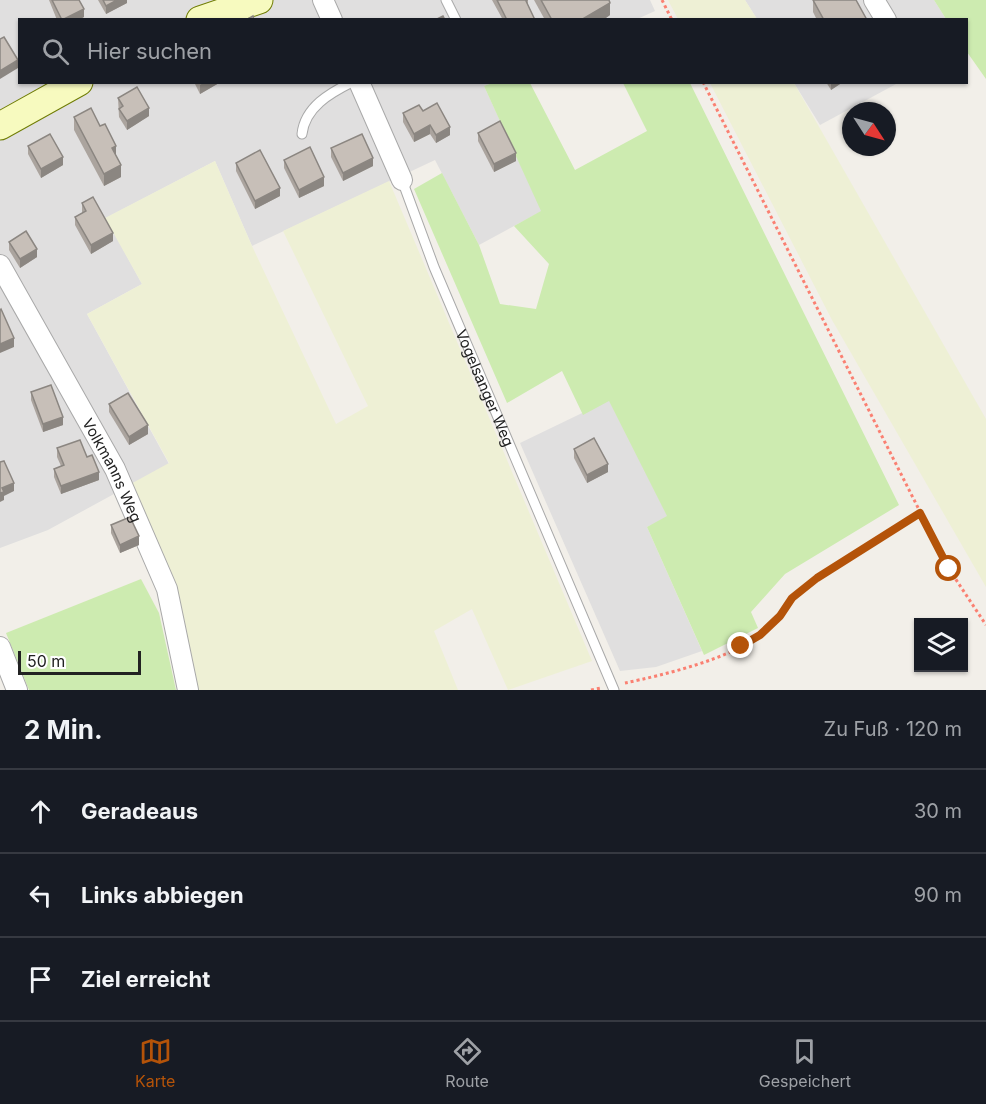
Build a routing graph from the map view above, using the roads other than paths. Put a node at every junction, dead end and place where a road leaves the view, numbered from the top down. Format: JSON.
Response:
{"nodes":[{"id":1,"x":259,"y":0,"type":"edge"},
{"id":2,"x":323,"y":0,"type":"edge"},
{"id":3,"x":446,"y":0,"type":"edge"},
{"id":4,"x":874,"y":0,"type":"edge"},
{"id":5,"x":206,"y":18,"type":"edge"},
{"id":6,"x":331,"y":18,"type":"edge"},
{"id":7,"x":455,"y":18,"type":"edge"},
{"id":8,"x":885,"y":18,"type":"edge"},
{"id":9,"x":75,"y":84,"type":"edge"},
{"id":10,"x":349,"y":84,"type":"edge"},
{"id":11,"x":360,"y":84,"type":"edge"},
{"id":12,"x":0,"y":126,"type":"edge"},
{"id":13,"x":302,"y":134,"type":"dead end"},
{"id":14,"x":402,"y":180,"type":"joint"},
{"id":15,"x":0,"y":265,"type":"edge"},
{"id":16,"x":0,"y":647,"type":"edge"},
{"id":17,"x":614,"y":688,"type":"edge"},
{"id":18,"x":17,"y":690,"type":"edge"},
{"id":19,"x":188,"y":690,"type":"edge"}],
"edges":[{"from":1,"to":5,"type":"street"},
{"from":2,"to":6,"type":"street"},
{"from":3,"to":7,"type":"lane"},
{"from":4,"to":8,"type":"street"},
{"from":9,"to":12,"type":"street"},
{"from":10,"to":13,"type":"lane"},
{"from":11,"to":14,"type":"street","name":"Vogelsanger Weg"},
{"from":14,"to":17,"type":"lane","name":"Vogelsanger Weg"},
{"from":15,"to":19,"type":"street","name":"Volkmanns Weg"},
{"from":16,"to":18,"type":"street"}]}
